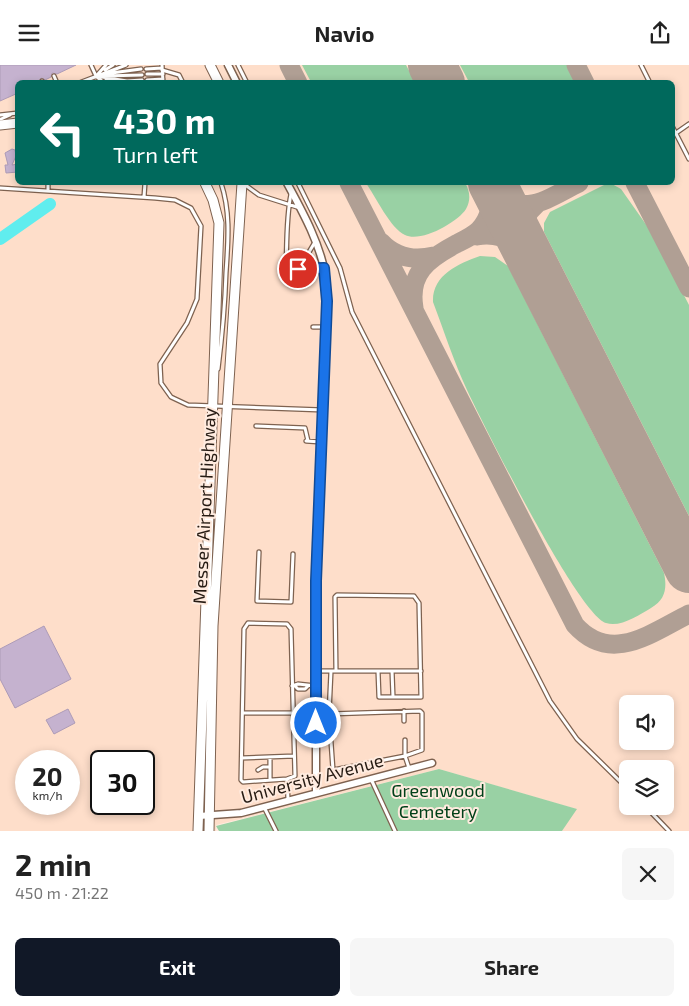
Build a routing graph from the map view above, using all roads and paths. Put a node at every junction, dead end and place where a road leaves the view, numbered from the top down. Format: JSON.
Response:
{"nodes":[{"id":1,"x":90,"y":65,"type":"edge"},
{"id":2,"x":107,"y":65,"type":"edge"},
{"id":3,"x":113,"y":65,"type":"edge"},
{"id":4,"x":126,"y":65,"type":"edge"},
{"id":5,"x":209,"y":65,"type":"edge"},
{"id":6,"x":228,"y":65,"type":"edge"},
{"id":7,"x":238,"y":65,"type":"edge"},
{"id":8,"x":641,"y":65,"type":"edge"},
{"id":9,"x":141,"y":69,"type":"dead end"},
{"id":10,"x":146,"y":69,"type":"dead end"},
{"id":11,"x":162,"y":69,"type":"edge"},
{"id":12,"x":142,"y":75,"type":"dead end"},
{"id":13,"x":147,"y":75,"type":"dead end"},
{"id":14,"x":54,"y":76,"type":"dead end"},
{"id":15,"x":96,"y":76,"type":"junction"},
{"id":16,"x":218,"y":79,"type":"edge"},
{"id":17,"x":56,"y":80,"type":"edge"},
{"id":18,"x":86,"y":80,"type":"edge"},
{"id":19,"x":102,"y":80,"type":"edge"},
{"id":20,"x":106,"y":80,"type":"edge"},
{"id":21,"x":121,"y":80,"type":"edge"},
{"id":22,"x":182,"y":80,"type":"edge"},
{"id":23,"x":236,"y":80,"type":"edge"},
{"id":24,"x":246,"y":80,"type":"edge"},
{"id":25,"x":648,"y":80,"type":"edge"},
{"id":26,"x":15,"y":113,"type":"edge"},
{"id":27,"x":15,"y":114,"type":"edge"},
{"id":28,"x":0,"y":115,"type":"edge"},
{"id":29,"x":1,"y":122,"type":"edge"},
{"id":30,"x":15,"y":123,"type":"edge"},
{"id":31,"x":689,"y":124,"type":"edge"},
{"id":32,"x":676,"y":133,"type":"joint"},
{"id":33,"x":689,"y":159,"type":"edge"},
{"id":34,"x":48,"y":185,"type":"edge"},
{"id":35,"x":145,"y":185,"type":"edge"},
{"id":36,"x":206,"y":185,"type":"edge"},
{"id":37,"x":221,"y":185,"type":"edge"},
{"id":38,"x":242,"y":185,"type":"edge"},
{"id":39,"x":245,"y":185,"type":"edge"},
{"id":40,"x":289,"y":185,"type":"edge"},
{"id":41,"x":299,"y":185,"type":"edge"},
{"id":42,"x":0,"y":188,"type":"edge"},
{"id":43,"x":291,"y":190,"type":"junction"},
{"id":44,"x":48,"y":191,"type":"junction"},
{"id":45,"x":144,"y":197,"type":"junction"},
{"id":46,"x":287,"y":204,"type":"junction"},
{"id":47,"x":300,"y":208,"type":"junction"},
{"id":48,"x":316,"y":242,"type":"junction"},
{"id":49,"x":324,"y":268,"type":"junction"},
{"id":50,"x":298,"y":269,"type":"junction"},
{"id":51,"x":312,"y":327,"type":"dead end"},
{"id":52,"x":326,"y":327,"type":"junction"},
{"id":53,"x":214,"y":407,"type":"junction"},
{"id":54,"x":226,"y":407,"type":"junction"},
{"id":55,"x":323,"y":410,"type":"junction"},
{"id":56,"x":256,"y":426,"type":"dead end"},
{"id":57,"x":322,"y":442,"type":"junction"},
{"id":58,"x":259,"y":552,"type":"dead end"},
{"id":59,"x":293,"y":554,"type":"dead end"},
{"id":60,"x":316,"y":671,"type":"junction"},
{"id":61,"x":331,"y":671,"type":"junction"},
{"id":62,"x":336,"y":671,"type":"junction"},
{"id":63,"x":378,"y":671,"type":"junction"},
{"id":64,"x":392,"y":671,"type":"junction"},
{"id":65,"x":421,"y":671,"type":"junction"},
{"id":66,"x":294,"y":686,"type":"junction"},
{"id":67,"x":316,"y":686,"type":"junction"},
{"id":68,"x":392,"y":697,"type":"junction"},
{"id":69,"x":404,"y":711,"type":"junction"},
{"id":70,"x":243,"y":713,"type":"junction"},
{"id":71,"x":293,"y":713,"type":"junction"},
{"id":72,"x":329,"y":714,"type":"junction"},
{"id":73,"x":404,"y":721,"type":"dead end"},
{"id":74,"x":405,"y":740,"type":"dead end"},
{"id":75,"x":331,"y":741,"type":"junction"},
{"id":76,"x":316,"y":742,"type":"junction"},
{"id":77,"x":294,"y":756,"type":"junction"},
{"id":78,"x":405,"y":756,"type":"junction"},
{"id":79,"x":270,"y":757,"type":"junction"},
{"id":80,"x":242,"y":758,"type":"junction"},
{"id":81,"x":432,"y":763,"type":"dead end"},
{"id":82,"x":258,"y":764,"type":"dead end"},
{"id":83,"x":245,"y":765,"type":"dead end"},
{"id":84,"x":263,"y":767,"type":"junction"},
{"id":85,"x":270,"y":767,"type":"junction"},
{"id":86,"x":242,"y":768,"type":"junction"},
{"id":87,"x":409,"y":768,"type":"junction"},
{"id":88,"x":258,"y":769,"type":"dead end"},
{"id":89,"x":246,"y":770,"type":"dead end"},
{"id":90,"x":371,"y":778,"type":"junction"},
{"id":91,"x":287,"y":779,"type":"junction"},
{"id":92,"x":270,"y":780,"type":"junction"},
{"id":93,"x":619,"y":780,"type":"edge"},
{"id":94,"x":316,"y":793,"type":"junction"},
{"id":95,"x":288,"y":800,"type":"junction"},
{"id":96,"x":264,"y":807,"type":"junction"},
{"id":97,"x":654,"y":815,"type":"edge"},
{"id":98,"x":199,"y":816,"type":"junction"},
{"id":99,"x":210,"y":816,"type":"junction"},
{"id":100,"x":198,"y":831,"type":"edge"},
{"id":101,"x":209,"y":831,"type":"edge"},
{"id":102,"x":276,"y":831,"type":"edge"},
{"id":103,"x":396,"y":831,"type":"edge"},
{"id":104,"x":669,"y":831,"type":"edge"}],
"edges":[{"from":1,"to":15,"type":"lane"},
{"from":2,"to":15,"type":"lane"},
{"from":3,"to":15,"type":"lane"},
{"from":4,"to":15,"type":"lane"},
{"from":5,"to":16,"type":"main road"},
{"from":6,"to":23,"type":"street"},
{"from":7,"to":24,"type":"lane"},
{"from":8,"to":25,"type":"lane"},
{"from":9,"to":15,"type":"lane"},
{"from":10,"to":11,"type":"lane"},
{"from":11,"to":13,"type":"lane"},
{"from":11,"to":22,"type":"lane"},
{"from":12,"to":15,"type":"lane"},
{"from":14,"to":17,"type":"lane"},
{"from":15,"to":18,"type":"lane"},
{"from":15,"to":19,"type":"lane"},
{"from":15,"to":20,"type":"lane"},
{"from":15,"to":21,"type":"lane"},
{"from":26,"to":28,"type":"lane"},
{"from":27,"to":29,"type":"lane"},
{"from":29,"to":30,"type":"main road"},
{"from":31,"to":32,"type":"lane"},
{"from":32,"to":33,"type":"lane"},
{"from":34,"to":44,"type":"lane"},
{"from":35,"to":45,"type":"lane"},
{"from":36,"to":53,"type":"main road","name":"Messer Airport Highway"},
{"from":37,"to":53,"type":"lane","name":"Messer Airport Highway"},
{"from":38,"to":54,"type":"main road","name":"Messer Airport Highway"},
{"from":39,"to":46,"type":"lane"},
{"from":40,"to":43,"type":"street"},
{"from":41,"to":93,"type":"lane"},
{"from":42,"to":44,"type":"lane"},
{"from":43,"to":46,"type":"lane"},
{"from":43,"to":47,"type":"street"},
{"from":44,"to":45,"type":"lane"},
{"from":45,"to":53,"type":"lane"},
{"from":46,"to":47,"type":"lane"},
{"from":46,"to":50,"type":"lane"},
{"from":47,"to":48,"type":"street"},
{"from":48,"to":49,"type":"street"},
{"from":48,"to":50,"type":"lane"},
{"from":49,"to":50,"type":"lane"},
{"from":49,"to":52,"type":"street"},
{"from":51,"to":52,"type":"lane"},
{"from":52,"to":55,"type":"street"},
{"from":53,"to":54,"type":"lane"},
{"from":53,"to":98,"type":"main road","name":"Messer Airport Highway"},
{"from":54,"to":55,"type":"lane"},
{"from":54,"to":99,"type":"main road","name":"Messer Airport Highway"},
{"from":55,"to":57,"type":"street"},
{"from":56,"to":57,"type":"lane"},
{"from":57,"to":60,"type":"street"},
{"from":58,"to":59,"type":"lane"},
{"from":60,"to":61,"type":"lane"},
{"from":60,"to":67,"type":"street"},
{"from":61,"to":62,"type":"lane"},
{"from":61,"to":72,"type":"lane"},
{"from":62,"to":63,"type":"lane"},
{"from":62,"to":65,"type":"lane"},
{"from":63,"to":64,"type":"lane"},
{"from":63,"to":68,"type":"lane"},
{"from":64,"to":65,"type":"lane"},
{"from":64,"to":68,"type":"lane"},
{"from":65,"to":68,"type":"lane"},
{"from":66,"to":67,"type":"lane"},
{"from":66,"to":70,"type":"lane"},
{"from":66,"to":71,"type":"lane"},
{"from":67,"to":76,"type":"street"},
{"from":69,"to":72,"type":"lane"},
{"from":69,"to":73,"type":"lane"},
{"from":69,"to":78,"type":"lane"},
{"from":70,"to":71,"type":"lane"},
{"from":70,"to":80,"type":"lane"},
{"from":71,"to":77,"type":"lane"},
{"from":72,"to":75,"type":"lane"},
{"from":74,"to":78,"type":"lane"},
{"from":75,"to":76,"type":"lane"},
{"from":75,"to":78,"type":"lane"},
{"from":76,"to":94,"type":"street"},
{"from":77,"to":79,"type":"lane"},
{"from":77,"to":91,"type":"lane"},
{"from":78,"to":87,"type":"lane"},
{"from":79,"to":80,"type":"lane"},
{"from":79,"to":85,"type":"lane"},
{"from":80,"to":86,"type":"lane"},
{"from":81,"to":87,"type":"street","name":"University Avenue"},
{"from":82,"to":84,"type":"lane"},
{"from":83,"to":86,"type":"lane"},
{"from":84,"to":85,"type":"lane"},
{"from":84,"to":88,"type":"lane"},
{"from":85,"to":92,"type":"lane"},
{"from":86,"to":89,"type":"lane"},
{"from":86,"to":92,"type":"lane"},
{"from":87,"to":90,"type":"street","name":"University Avenue"},
{"from":90,"to":94,"type":"street","name":"University Avenue"},
{"from":90,"to":103,"type":"lane"},
{"from":91,"to":92,"type":"lane"},
{"from":91,"to":95,"type":"lane"},
{"from":94,"to":95,"type":"street","name":"University Avenue"},
{"from":95,"to":96,"type":"street","name":"University Avenue"},
{"from":96,"to":99,"type":"street","name":"University Avenue"},
{"from":96,"to":102,"type":"lane"},
{"from":97,"to":104,"type":"lane"},
{"from":98,"to":99,"type":"street","name":"University Avenue"},
{"from":98,"to":100,"type":"main road","name":"Messer Airport Highway"},
{"from":99,"to":101,"type":"main road","name":"Messer Airport Highway"}]}
